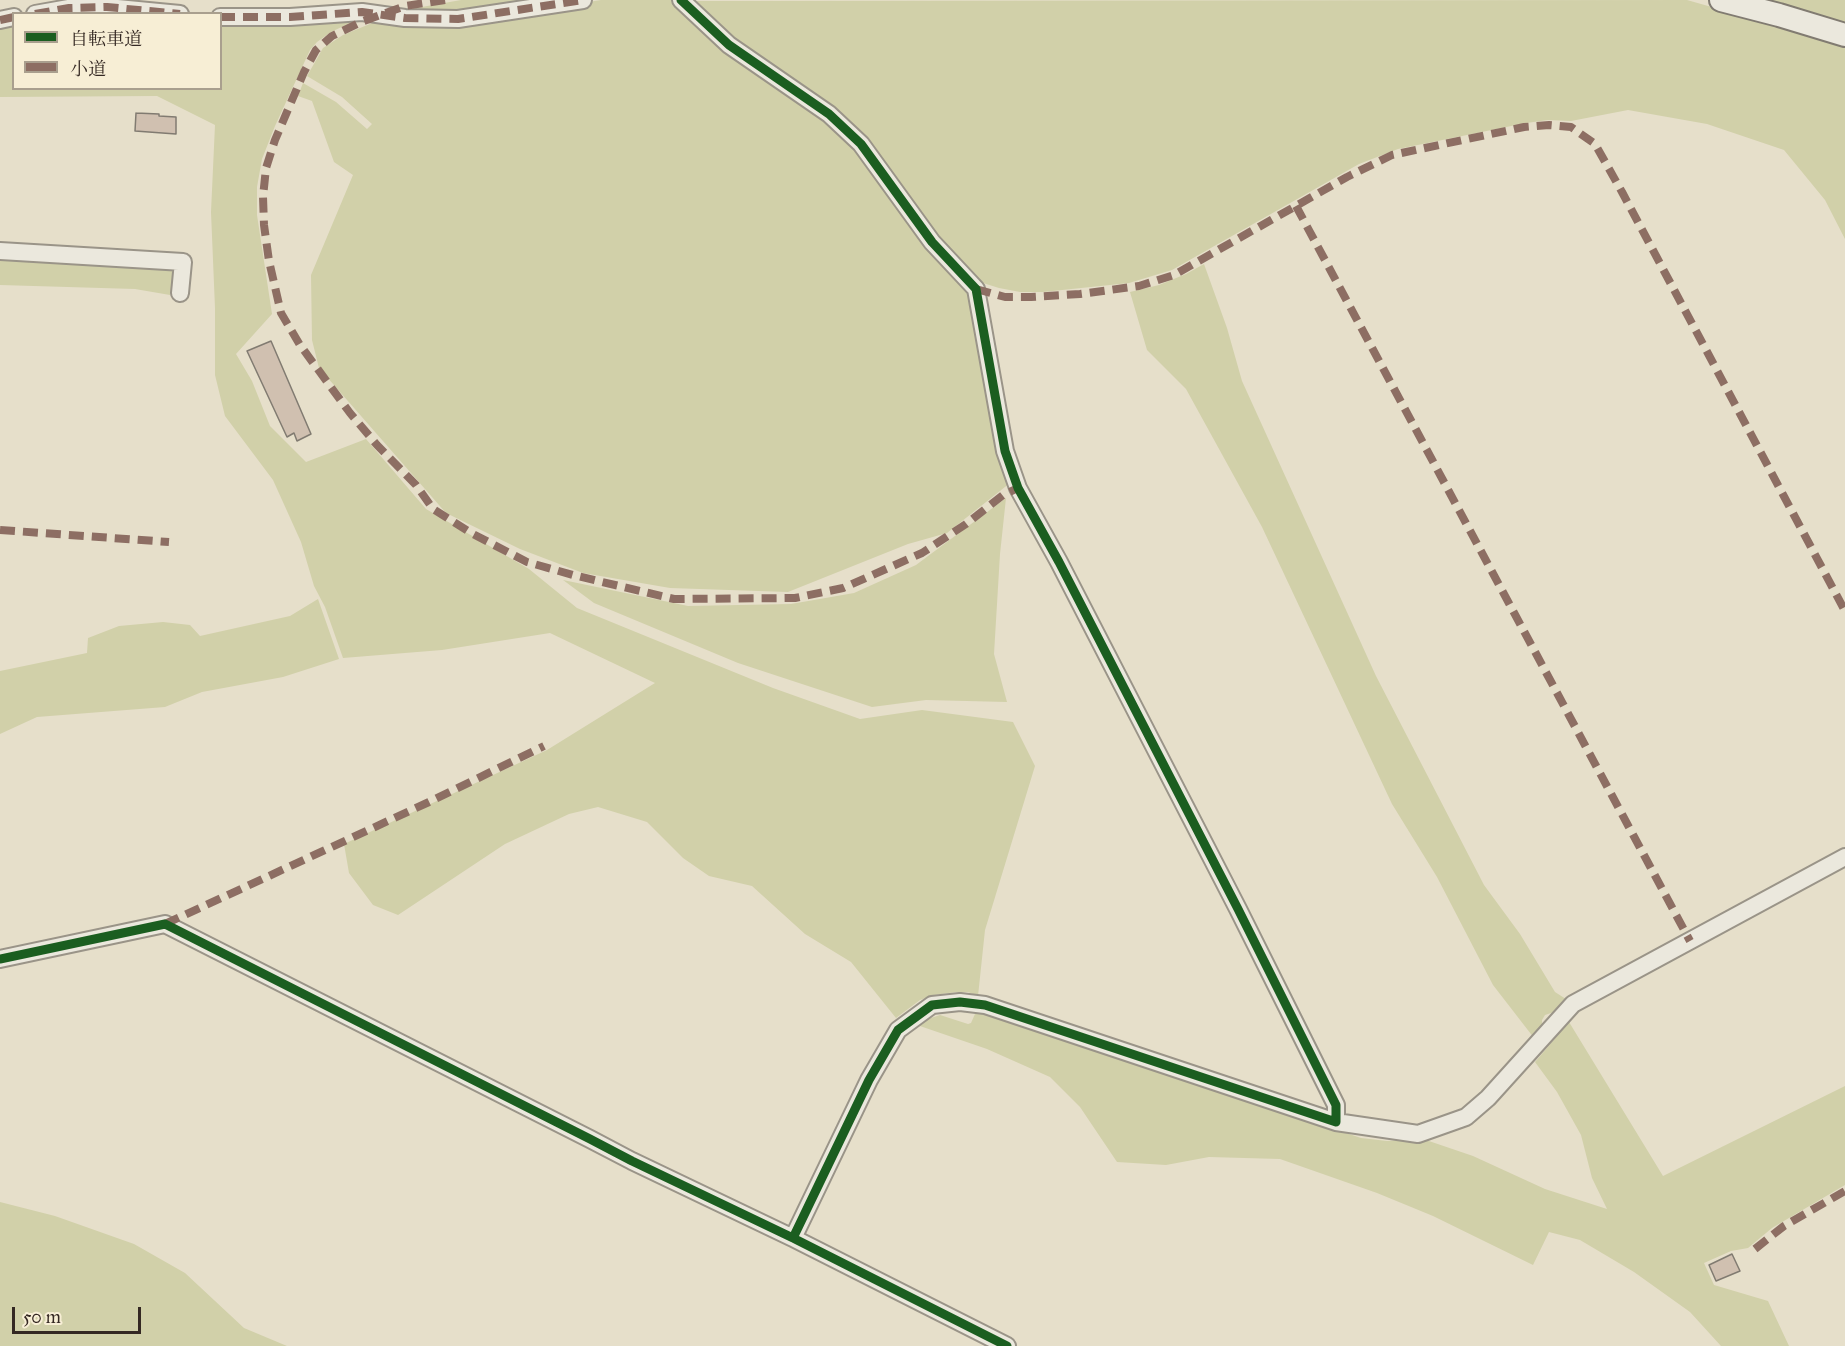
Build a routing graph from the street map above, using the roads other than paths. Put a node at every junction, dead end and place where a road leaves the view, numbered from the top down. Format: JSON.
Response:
{"nodes":[{"id":1,"x":583,"y":0,"type":"edge"},
{"id":2,"x":681,"y":0,"type":"edge"},
{"id":3,"x":1721,"y":0,"type":"edge"},
{"id":4,"x":46,"y":12,"type":"edge"},
{"id":5,"x":159,"y":12,"type":"edge"},
{"id":6,"x":222,"y":17,"type":"edge"},
{"id":7,"x":1845,"y":35,"type":"edge"},
{"id":8,"x":0,"y":251,"type":"edge"},
{"id":9,"x":180,"y":294,"type":"dead end"},
{"id":10,"x":1845,"y":857,"type":"edge"},
{"id":11,"x":0,"y":959,"type":"edge"},
{"id":12,"x":1336,"y":1122,"type":"junction"},
{"id":13,"x":793,"y":1238,"type":"junction"},
{"id":14,"x":1008,"y":1346,"type":"edge"}],
"edges":[{"from":1,"to":6,"type":"street"},
{"from":2,"to":12,"type":"street"},
{"from":3,"to":7,"type":"main road"},
{"from":4,"to":5,"type":"street"},
{"from":8,"to":9,"type":"street"},
{"from":10,"to":12,"type":"street"},
{"from":11,"to":13,"type":"street"},
{"from":12,"to":13,"type":"street"},
{"from":13,"to":14,"type":"street"}]}
